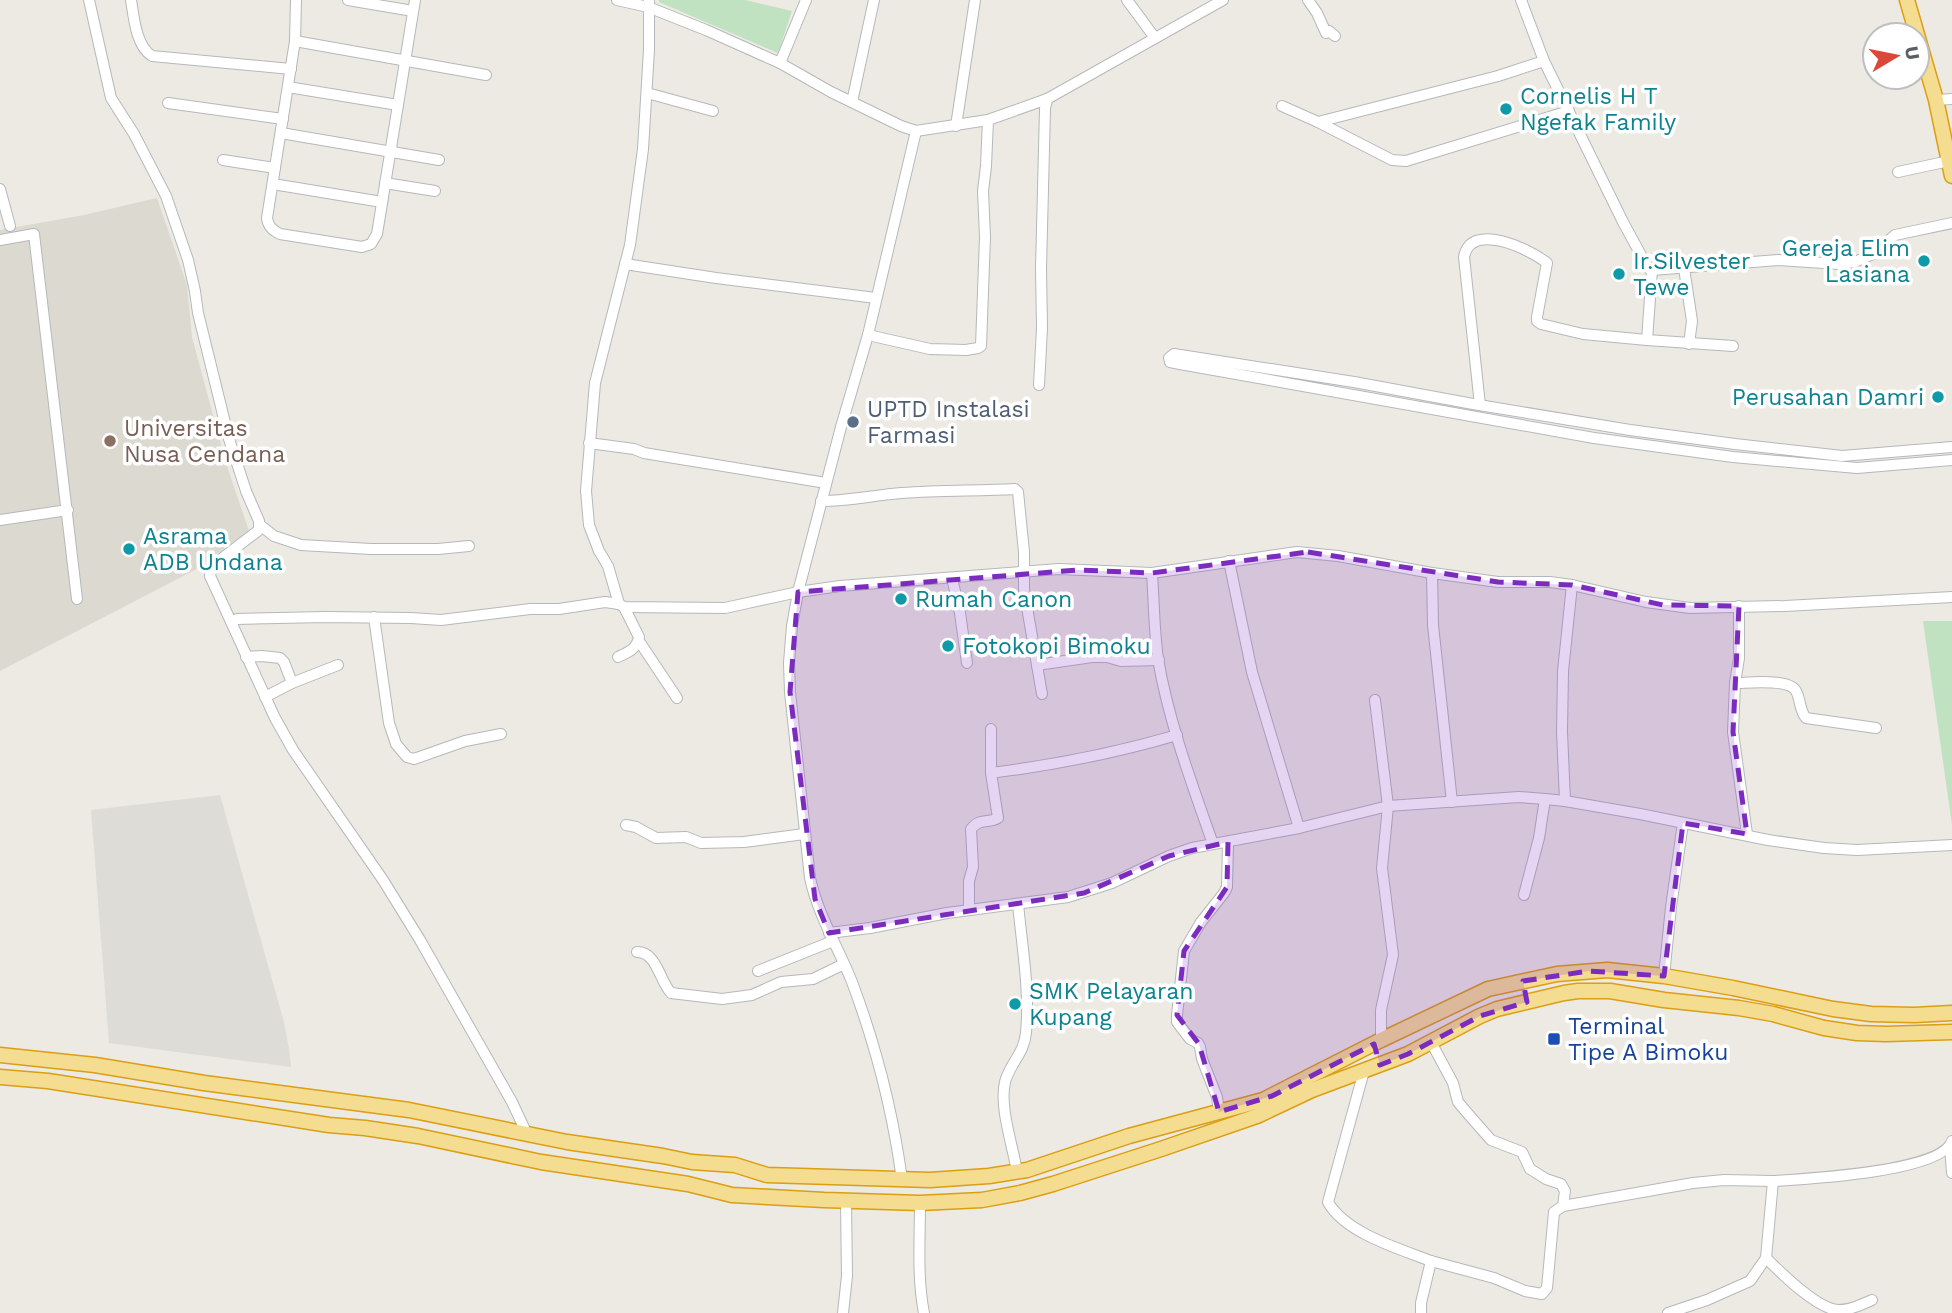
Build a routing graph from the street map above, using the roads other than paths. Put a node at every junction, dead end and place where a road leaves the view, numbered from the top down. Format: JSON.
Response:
{"nodes":[{"id":1,"x":89,"y":0,"type":"edge"},
{"id":2,"x":131,"y":0,"type":"edge"},
{"id":3,"x":296,"y":0,"type":"edge"},
{"id":4,"x":348,"y":0,"type":"edge"},
{"id":5,"x":617,"y":0,"type":"edge"},
{"id":6,"x":806,"y":0,"type":"edge"},
{"id":7,"x":874,"y":0,"type":"edge"},
{"id":8,"x":975,"y":0,"type":"edge"},
{"id":9,"x":1127,"y":0,"type":"edge"},
{"id":10,"x":1223,"y":0,"type":"edge"},
{"id":11,"x":1307,"y":0,"type":"edge"},
{"id":12,"x":1521,"y":0,"type":"edge"},
{"id":13,"x":1907,"y":0,"type":"edge"},
{"id":14,"x":648,"y":4,"type":"edge"},
{"id":15,"x":414,"y":6,"type":"edge"},
{"id":16,"x":1335,"y":36,"type":"dead end"},
{"id":17,"x":1155,"y":38,"type":"junction"},
{"id":18,"x":295,"y":41,"type":"junction"},
{"id":19,"x":405,"y":59,"type":"junction"},
{"id":20,"x":1544,"y":61,"type":"junction"},
{"id":21,"x":780,"y":64,"type":"junction"},
{"id":22,"x":291,"y":69,"type":"junction"},
{"id":23,"x":486,"y":75,"type":"dead end"},
{"id":24,"x":288,"y":86,"type":"junction"},
{"id":25,"x":647,"y":93,"type":"junction"},
{"id":26,"x":1047,"y":99,"type":"junction"},
{"id":27,"x":1952,"y":99,"type":"edge"},
{"id":28,"x":1936,"y":100,"type":"junction"},
{"id":29,"x":852,"y":102,"type":"junction"},
{"id":30,"x":168,"y":103,"type":"dead end"},
{"id":31,"x":398,"y":105,"type":"junction"},
{"id":32,"x":1282,"y":106,"type":"dead end"},
{"id":33,"x":713,"y":111,"type":"dead end"},
{"id":34,"x":1569,"y":111,"type":"junction"},
{"id":35,"x":283,"y":119,"type":"junction"},
{"id":36,"x":988,"y":120,"type":"junction"},
{"id":37,"x":1318,"y":122,"type":"junction"},
{"id":38,"x":956,"y":126,"type":"junction"},
{"id":39,"x":916,"y":131,"type":"junction"},
{"id":40,"x":281,"y":133,"type":"junction"},
{"id":41,"x":390,"y":152,"type":"junction"},
{"id":42,"x":223,"y":160,"type":"dead end"},
{"id":43,"x":439,"y":160,"type":"dead end"},
{"id":44,"x":1949,"y":161,"type":"junction"},
{"id":45,"x":275,"y":168,"type":"junction"},
{"id":46,"x":1898,"y":172,"type":"dead end"},
{"id":47,"x":1952,"y":176,"type":"edge"},
{"id":48,"x":385,"y":183,"type":"junction"},
{"id":49,"x":273,"y":184,"type":"junction"},
{"id":50,"x":0,"y":189,"type":"edge"},
{"id":51,"x":435,"y":191,"type":"dead end"},
{"id":52,"x":382,"y":202,"type":"junction"},
{"id":53,"x":1952,"y":223,"type":"edge"},
{"id":54,"x":10,"y":226,"type":"dead end"},
{"id":55,"x":0,"y":240,"type":"edge"},
{"id":56,"x":625,"y":264,"type":"junction"},
{"id":57,"x":1684,"y":268,"type":"junction"},
{"id":58,"x":1652,"y":270,"type":"junction"},
{"id":59,"x":876,"y":298,"type":"junction"},
{"id":60,"x":867,"y":335,"type":"junction"},
{"id":61,"x":1647,"y":340,"type":"junction"},
{"id":62,"x":1689,"y":344,"type":"junction"},
{"id":63,"x":1733,"y":346,"type":"dead end"},
{"id":64,"x":1039,"y":385,"type":"dead end"},
{"id":65,"x":1480,"y":405,"type":"junction"},
{"id":66,"x":1630,"y":430,"type":"junction"},
{"id":67,"x":589,"y":443,"type":"junction"},
{"id":68,"x":1629,"y":443,"type":"junction"},
{"id":69,"x":1952,"y":447,"type":"edge"},
{"id":70,"x":1952,"y":460,"type":"edge"},
{"id":71,"x":826,"y":483,"type":"junction"},
{"id":72,"x":821,"y":501,"type":"junction"},
{"id":73,"x":68,"y":510,"type":"junction"},
{"id":74,"x":0,"y":520,"type":"edge"},
{"id":75,"x":260,"y":525,"type":"junction"},
{"id":76,"x":470,"y":546,"type":"dead end"},
{"id":77,"x":1229,"y":561,"type":"junction"},
{"id":78,"x":1023,"y":572,"type":"junction"},
{"id":79,"x":1152,"y":573,"type":"junction"},
{"id":80,"x":1433,"y":573,"type":"junction"},
{"id":81,"x":952,"y":578,"type":"junction"},
{"id":82,"x":1572,"y":585,"type":"junction"},
{"id":83,"x":798,"y":592,"type":"junction"},
{"id":84,"x":1952,"y":597,"type":"edge"},
{"id":85,"x":77,"y":599,"type":"dead end"},
{"id":86,"x":621,"y":605,"type":"junction"},
{"id":87,"x":1739,"y":606,"type":"junction"},
{"id":88,"x":374,"y":617,"type":"junction"},
{"id":89,"x":232,"y":622,"type":"junction"},
{"id":90,"x":639,"y":641,"type":"junction"},
{"id":91,"x":246,"y":657,"type":"junction"},
{"id":92,"x":618,"y":657,"type":"dead end"},
{"id":93,"x":1158,"y":660,"type":"junction"},
{"id":94,"x":967,"y":663,"type":"dead end"},
{"id":95,"x":338,"y":665,"type":"dead end"},
{"id":96,"x":1037,"y":665,"type":"junction"},
{"id":97,"x":292,"y":683,"type":"junction"},
{"id":98,"x":1735,"y":683,"type":"junction"},
{"id":99,"x":1042,"y":694,"type":"dead end"},
{"id":100,"x":265,"y":697,"type":"junction"},
{"id":101,"x":677,"y":698,"type":"dead end"},
{"id":102,"x":1376,"y":700,"type":"dead end"},
{"id":103,"x":1876,"y":728,"type":"dead end"},
{"id":104,"x":991,"y":729,"type":"dead end"},
{"id":105,"x":501,"y":734,"type":"dead end"},
{"id":106,"x":1177,"y":735,"type":"junction"},
{"id":107,"x":991,"y":773,"type":"junction"},
{"id":108,"x":1545,"y":799,"type":"junction"},
{"id":109,"x":1565,"y":801,"type":"junction"},
{"id":110,"x":1452,"y":802,"type":"junction"},
{"id":111,"x":1388,"y":806,"type":"junction"},
{"id":112,"x":1683,"y":823,"type":"junction"},
{"id":113,"x":626,"y":825,"type":"dead end"},
{"id":114,"x":1299,"y":828,"type":"junction"},
{"id":115,"x":804,"y":834,"type":"junction"},
{"id":116,"x":1747,"y":834,"type":"junction"},
{"id":117,"x":1228,"y":842,"type":"junction"},
{"id":118,"x":1213,"y":844,"type":"junction"},
{"id":119,"x":1952,"y":845,"type":"edge"},
{"id":120,"x":1524,"y":895,"type":"dead end"},
{"id":121,"x":1018,"y":904,"type":"junction"},
{"id":122,"x":969,"y":910,"type":"junction"},
{"id":123,"x":831,"y":937,"type":"junction"},
{"id":124,"x":637,"y":953,"type":"dead end"},
{"id":125,"x":844,"y":964,"type":"junction"},
{"id":126,"x":758,"y":971,"type":"dead end"},
{"id":127,"x":1664,"y":976,"type":"junction"},
{"id":128,"x":1523,"y":981,"type":"junction"},
{"id":129,"x":1527,"y":1002,"type":"junction"},
{"id":130,"x":1833,"y":1009,"type":"junction"},
{"id":131,"x":1952,"y":1013,"type":"edge"},
{"id":132,"x":1830,"y":1028,"type":"junction"},
{"id":133,"x":1952,"y":1032,"type":"edge"},
{"id":134,"x":1431,"y":1042,"type":"junction"},
{"id":135,"x":1376,"y":1043,"type":"junction"},
{"id":136,"x":0,"y":1055,"type":"edge"},
{"id":137,"x":1380,"y":1065,"type":"junction"},
{"id":138,"x":1364,"y":1071,"type":"junction"},
{"id":139,"x":0,"y":1076,"type":"edge"},
{"id":140,"x":204,"y":1083,"type":"junction"},
{"id":141,"x":201,"y":1105,"type":"junction"},
{"id":142,"x":1219,"y":1112,"type":"junction"},
{"id":143,"x":527,"y":1134,"type":"junction"},
{"id":144,"x":578,"y":1144,"type":"junction"},
{"id":145,"x":1951,"y":1144,"type":"edge"},
{"id":146,"x":1073,"y":1156,"type":"junction"},
{"id":147,"x":573,"y":1167,"type":"junction"},
{"id":148,"x":1017,"y":1172,"type":"junction"},
{"id":149,"x":1952,"y":1173,"type":"edge"},
{"id":150,"x":1080,"y":1175,"type":"junction"},
{"id":151,"x":902,"y":1180,"type":"junction"},
{"id":152,"x":1773,"y":1181,"type":"junction"},
{"id":153,"x":846,"y":1201,"type":"junction"},
{"id":154,"x":919,"y":1203,"type":"junction"},
{"id":155,"x":1563,"y":1206,"type":"junction"},
{"id":156,"x":1766,"y":1258,"type":"junction"},
{"id":157,"x":1431,"y":1261,"type":"junction"},
{"id":158,"x":1872,"y":1300,"type":"dead end"},
{"id":159,"x":843,"y":1313,"type":"edge"},
{"id":160,"x":925,"y":1313,"type":"edge"},
{"id":161,"x":1421,"y":1313,"type":"edge"},
{"id":162,"x":1668,"y":1313,"type":"edge"}],
"edges":[{"from":1,"to":75,"type":"street"},
{"from":2,"to":22,"type":"street"},
{"from":3,"to":18,"type":"street"},
{"from":4,"to":15,"type":"street"},
{"from":5,"to":14,"type":"street"},
{"from":6,"to":21,"type":"street"},
{"from":7,"to":29,"type":"street"},
{"from":8,"to":38,"type":"street"},
{"from":9,"to":17,"type":"street"},
{"from":10,"to":17,"type":"street"},
{"from":11,"to":16,"type":"street"},
{"from":12,"to":20,"type":"street"},
{"from":13,"to":28,"type":"highway"},
{"from":14,"to":21,"type":"street"},
{"from":14,"to":25,"type":"street"},
{"from":15,"to":19,"type":"street"},
{"from":17,"to":26,"type":"street"},
{"from":18,"to":19,"type":"street"},
{"from":18,"to":22,"type":"street"},
{"from":19,"to":23,"type":"street"},
{"from":19,"to":31,"type":"street"},
{"from":20,"to":34,"type":"street"},
{"from":20,"to":37,"type":"street"},
{"from":21,"to":29,"type":"street"},
{"from":22,"to":24,"type":"street"},
{"from":24,"to":31,"type":"street"},
{"from":24,"to":35,"type":"street"},
{"from":25,"to":33,"type":"street"},
{"from":25,"to":56,"type":"street"},
{"from":26,"to":36,"type":"street"},
{"from":26,"to":64,"type":"street"},
{"from":27,"to":28,"type":"street"},
{"from":28,"to":44,"type":"highway"},
{"from":29,"to":39,"type":"street"},
{"from":30,"to":35,"type":"street"},
{"from":31,"to":41,"type":"street"},
{"from":32,"to":37,"type":"street"},
{"from":34,"to":37,"type":"street"},
{"from":34,"to":58,"type":"street"},
{"from":35,"to":40,"type":"street"},
{"from":36,"to":38,"type":"street"},
{"from":36,"to":60,"type":"street"},
{"from":38,"to":39,"type":"street"},
{"from":39,"to":59,"type":"street"},
{"from":40,"to":41,"type":"street"},
{"from":40,"to":45,"type":"street"},
{"from":41,"to":43,"type":"street"},
{"from":41,"to":48,"type":"street"},
{"from":42,"to":45,"type":"street"},
{"from":44,"to":46,"type":"street"},
{"from":44,"to":47,"type":"highway"},
{"from":45,"to":49,"type":"street"},
{"from":48,"to":51,"type":"street"},
{"from":48,"to":52,"type":"street"},
{"from":49,"to":52,"type":"street"},
{"from":49,"to":52,"type":"street"},
{"from":50,"to":54,"type":"street"},
{"from":53,"to":57,"type":"street"},
{"from":55,"to":73,"type":"street"},
{"from":56,"to":59,"type":"street"},
{"from":56,"to":67,"type":"street"},
{"from":57,"to":58,"type":"street"},
{"from":57,"to":62,"type":"street"},
{"from":58,"to":61,"type":"street"},
{"from":59,"to":60,"type":"street"},
{"from":60,"to":71,"type":"street"},
{"from":61,"to":62,"type":"street"},
{"from":61,"to":65,"type":"street"},
{"from":62,"to":63,"type":"street"},
{"from":65,"to":66,"type":"street"},
{"from":65,"to":68,"type":"street"},
{"from":66,"to":68,"type":"street"},
{"from":66,"to":69,"type":"street"},
{"from":67,"to":71,"type":"street"},
{"from":67,"to":86,"type":"street"},
{"from":68,"to":70,"type":"street"},
{"from":71,"to":72,"type":"street"},
{"from":72,"to":78,"type":"street"},
{"from":72,"to":83,"type":"street"},
{"from":73,"to":74,"type":"street"},
{"from":73,"to":85,"type":"street"},
{"from":75,"to":76,"type":"street"},
{"from":75,"to":89,"type":"street"},
{"from":77,"to":79,"type":"street"},
{"from":77,"to":80,"type":"street"},
{"from":77,"to":114,"type":"street"},
{"from":78,"to":79,"type":"street"},
{"from":78,"to":81,"type":"street"},
{"from":78,"to":96,"type":"street"},
{"from":79,"to":93,"type":"street"},
{"from":80,"to":82,"type":"street"},
{"from":80,"to":110,"type":"street"},
{"from":81,"to":83,"type":"street"},
{"from":81,"to":94,"type":"street"},
{"from":82,"to":87,"type":"street"},
{"from":82,"to":109,"type":"street"},
{"from":83,"to":86,"type":"street"},
{"from":83,"to":115,"type":"street"},
{"from":84,"to":87,"type":"street"},
{"from":86,"to":88,"type":"street"},
{"from":86,"to":90,"type":"street"},
{"from":87,"to":98,"type":"street"},
{"from":88,"to":89,"type":"street"},
{"from":88,"to":105,"type":"street"},
{"from":89,"to":91,"type":"street"},
{"from":90,"to":92,"type":"street"},
{"from":90,"to":101,"type":"street"},
{"from":91,"to":97,"type":"street"},
{"from":91,"to":100,"type":"street"},
{"from":93,"to":96,"type":"street"},
{"from":93,"to":106,"type":"street"},
{"from":95,"to":97,"type":"street"},
{"from":96,"to":99,"type":"street"},
{"from":97,"to":100,"type":"street"},
{"from":98,"to":103,"type":"street"},
{"from":98,"to":116,"type":"street"},
{"from":100,"to":143,"type":"street"},
{"from":102,"to":111,"type":"street"},
{"from":104,"to":107,"type":"street"},
{"from":106,"to":107,"type":"street"},
{"from":106,"to":118,"type":"street"},
{"from":107,"to":122,"type":"street"},
{"from":108,"to":109,"type":"street"},
{"from":108,"to":110,"type":"street"},
{"from":108,"to":120,"type":"street"},
{"from":109,"to":112,"type":"street"},
{"from":110,"to":111,"type":"street"},
{"from":111,"to":114,"type":"street"},
{"from":111,"to":135,"type":"street"},
{"from":112,"to":116,"type":"street"},
{"from":112,"to":127,"type":"street"},
{"from":113,"to":115,"type":"street"},
{"from":114,"to":117,"type":"street"},
{"from":115,"to":123,"type":"street"},
{"from":116,"to":119,"type":"street"},
{"from":117,"to":118,"type":"street"},
{"from":117,"to":142,"type":"street"},
{"from":118,"to":121,"type":"street"},
{"from":121,"to":122,"type":"street"},
{"from":121,"to":148,"type":"street"},
{"from":122,"to":123,"type":"street"},
{"from":123,"to":125,"type":"street"},
{"from":123,"to":126,"type":"street"},
{"from":124,"to":125,"type":"street"},
{"from":125,"to":151,"type":"street"},
{"from":127,"to":128,"type":"highway"},
{"from":127,"to":130,"type":"highway"},
{"from":128,"to":129,"type":"highway"},
{"from":128,"to":135,"type":"highway"},
{"from":129,"to":132,"type":"highway"},
{"from":129,"to":134,"type":"highway"},
{"from":130,"to":131,"type":"highway"},
{"from":130,"to":132,"type":"highway"},
{"from":132,"to":133,"type":"highway"},
{"from":134,"to":137,"type":"highway"},
{"from":134,"to":155,"type":"street"},
{"from":135,"to":137,"type":"highway"},
{"from":135,"to":142,"type":"highway"},
{"from":136,"to":140,"type":"highway"},
{"from":137,"to":138,"type":"highway"},
{"from":138,"to":150,"type":"highway"},
{"from":138,"to":157,"type":"street"},
{"from":139,"to":141,"type":"highway"},
{"from":140,"to":141,"type":"highway"},
{"from":140,"to":143,"type":"highway"},
{"from":141,"to":147,"type":"highway"},
{"from":142,"to":146,"type":"highway"},
{"from":143,"to":144,"type":"highway"},
{"from":144,"to":147,"type":"highway"},
{"from":144,"to":151,"type":"highway"},
{"from":145,"to":149,"type":"street"},
{"from":145,"to":152,"type":"street"},
{"from":146,"to":148,"type":"highway"},
{"from":146,"to":150,"type":"highway"},
{"from":147,"to":153,"type":"highway"},
{"from":148,"to":151,"type":"highway"},
{"from":150,"to":154,"type":"highway"},
{"from":152,"to":155,"type":"street"},
{"from":152,"to":156,"type":"street"},
{"from":153,"to":154,"type":"highway"},
{"from":153,"to":159,"type":"street"},
{"from":154,"to":160,"type":"street"},
{"from":155,"to":157,"type":"street"},
{"from":156,"to":158,"type":"street"},
{"from":156,"to":162,"type":"street"},
{"from":157,"to":161,"type":"street"}]}
